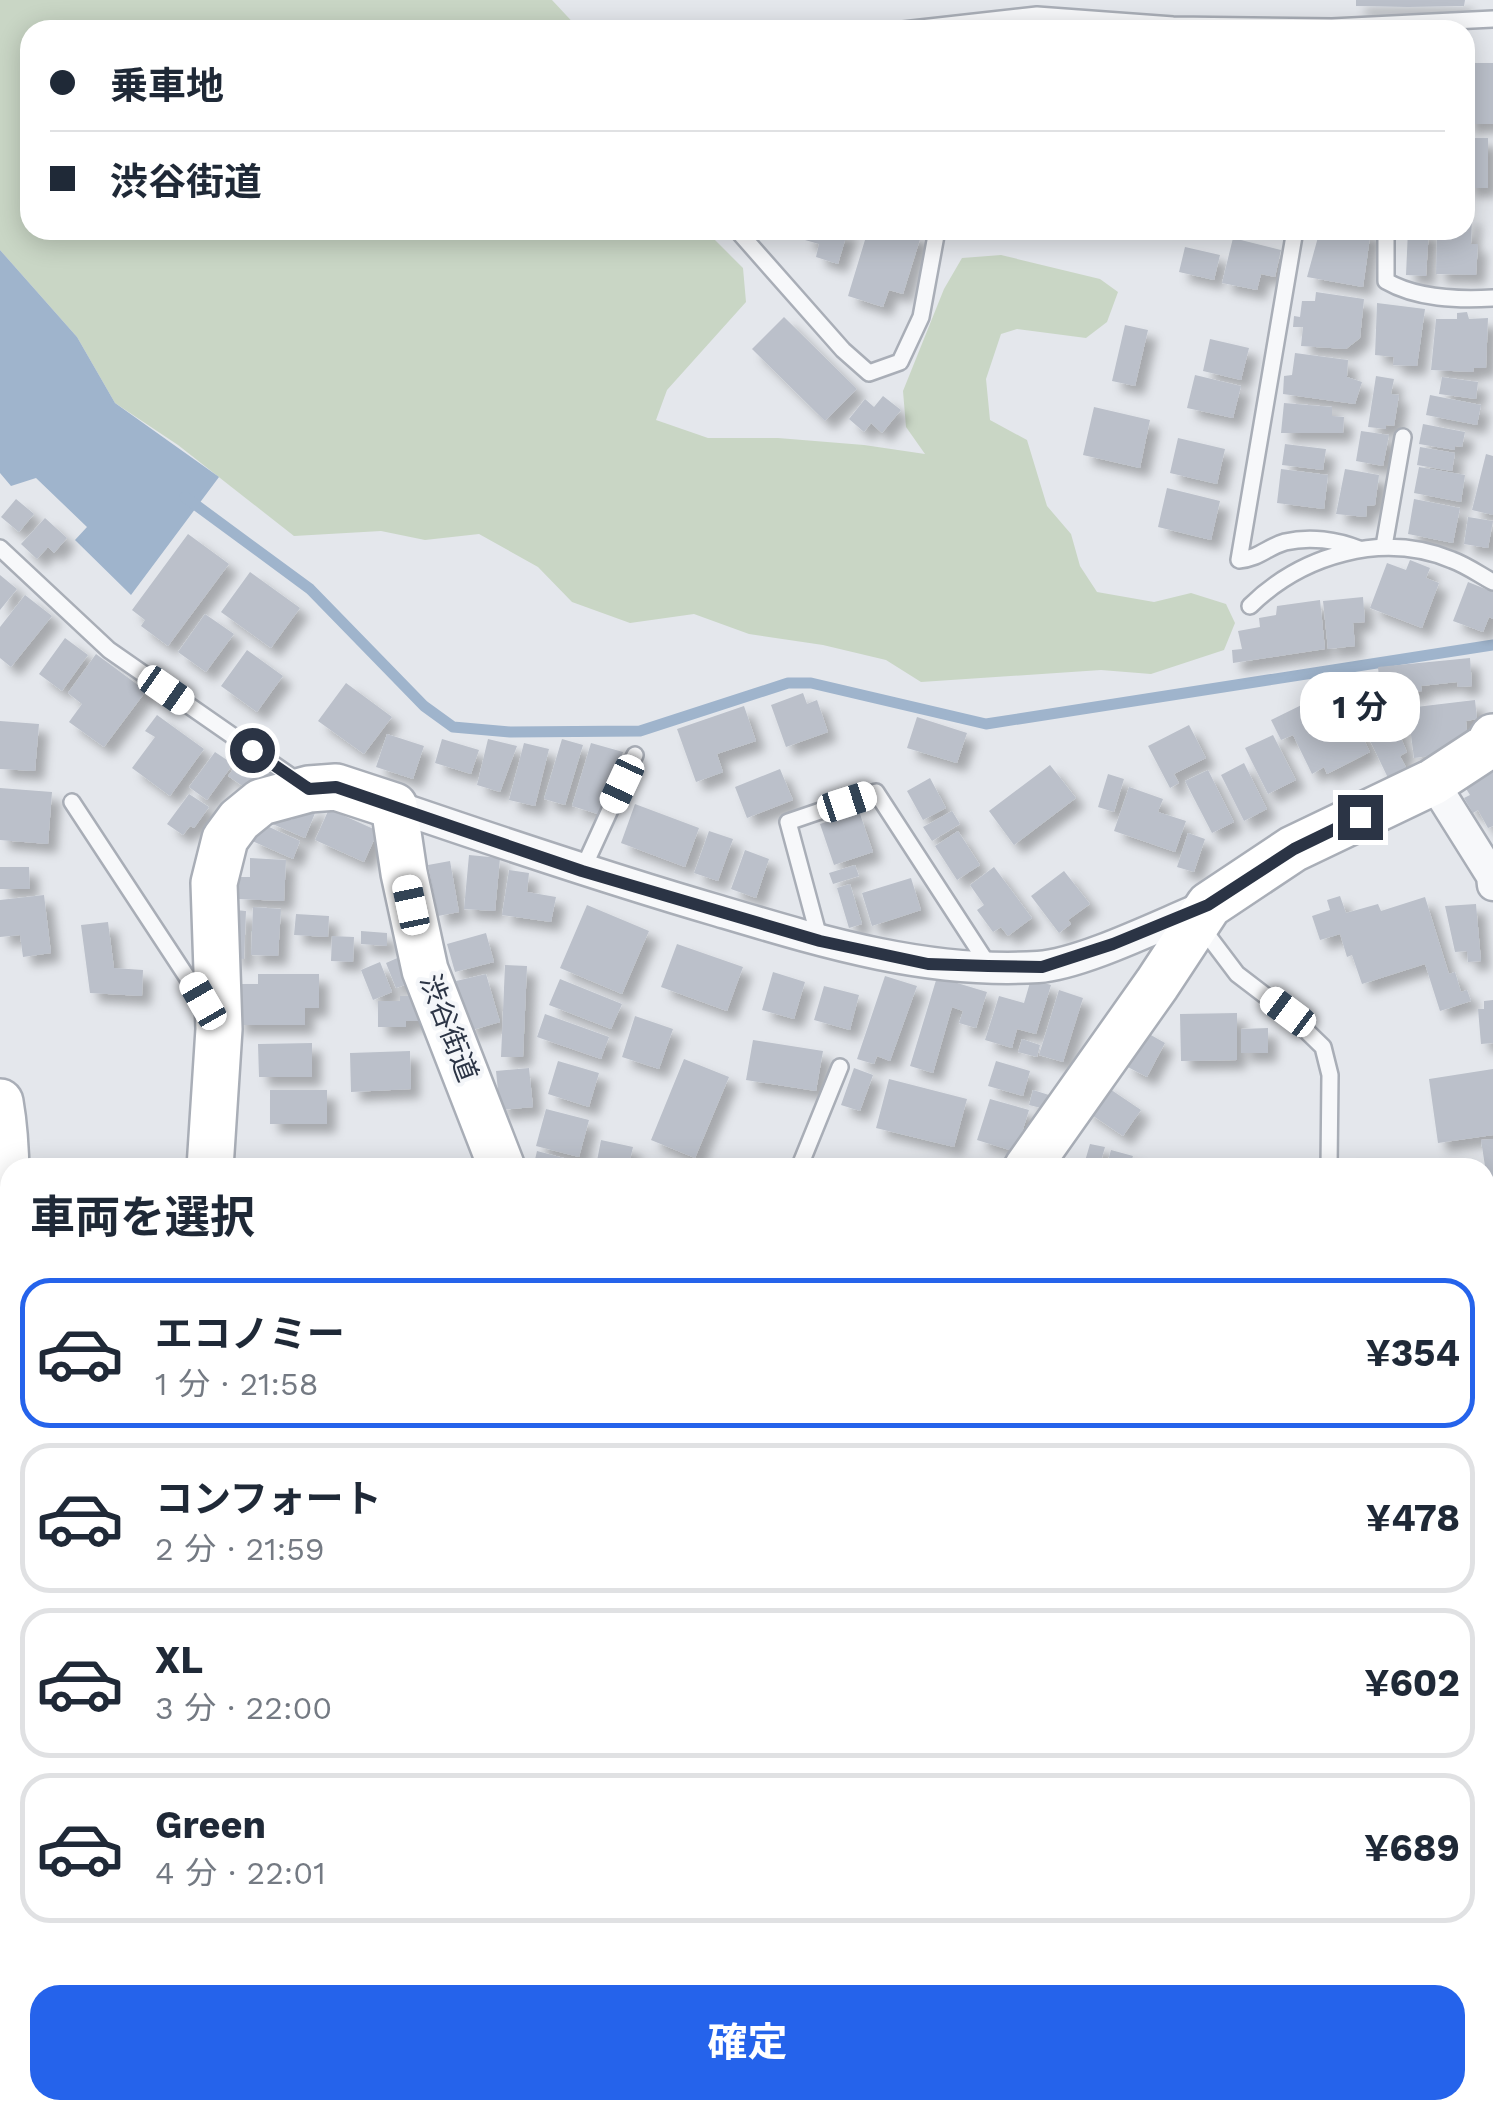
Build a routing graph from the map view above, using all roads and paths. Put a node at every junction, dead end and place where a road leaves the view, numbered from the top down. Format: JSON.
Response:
{"nodes":[{"id":1,"x":992,"y":20,"type":"edge"},
{"id":2,"x":1089,"y":20,"type":"edge"},
{"id":3,"x":746,"y":240,"type":"edge"},
{"id":4,"x":936,"y":240,"type":"edge"},
{"id":5,"x":1293,"y":240,"type":"edge"},
{"id":6,"x":1386,"y":240,"type":"edge"},
{"id":7,"x":1493,"y":298,"type":"edge"},
{"id":8,"x":1403,"y":437,"type":"dead end"},
{"id":9,"x":1384,"y":546,"type":"junction"},
{"id":10,"x":0,"y":548,"type":"edge"},
{"id":11,"x":1359,"y":549,"type":"junction"},
{"id":12,"x":1493,"y":582,"type":"edge"},
{"id":13,"x":1250,"y":606,"type":"dead end"},
{"id":14,"x":1493,"y":738,"type":"edge"},
{"id":15,"x":634,"y":755,"type":"dead end"},
{"id":16,"x":1434,"y":782,"type":"junction"},
{"id":17,"x":309,"y":789,"type":"junction"},
{"id":18,"x":72,"y":802,"type":"dead end"},
{"id":19,"x":394,"y":806,"type":"junction"},
{"id":20,"x":582,"y":871,"type":"junction"},
{"id":21,"x":1492,"y":879,"type":"edge"},
{"id":22,"x":1203,"y":913,"type":"junction"},
{"id":23,"x":820,"y":941,"type":"junction"},
{"id":24,"x":988,"y":966,"type":"junction"},
{"id":25,"x":219,"y":1029,"type":"junction"},
{"id":26,"x":840,"y":1067,"type":"dead end"},
{"id":27,"x":0,"y":1102,"type":"edge"},
{"id":28,"x":4,"y":1158,"type":"edge"},
{"id":29,"x":211,"y":1158,"type":"edge"},
{"id":30,"x":498,"y":1158,"type":"edge"},
{"id":31,"x":802,"y":1158,"type":"edge"},
{"id":32,"x":1034,"y":1158,"type":"edge"},
{"id":33,"x":1329,"y":1158,"type":"edge"}],
"edges":[{"from":1,"to":2,"type":"lane"},
{"from":3,"to":4,"type":"lane"},
{"from":5,"to":11,"type":"lane"},
{"from":6,"to":7,"type":"lane"},
{"from":8,"to":9,"type":"lane"},
{"from":9,"to":11,"type":"lane"},
{"from":9,"to":12,"type":"lane"},
{"from":10,"to":17,"type":"lane"},
{"from":11,"to":13,"type":"lane"},
{"from":14,"to":16,"type":"main road"},
{"from":15,"to":20,"type":"lane"},
{"from":16,"to":21,"type":"street"},
{"from":16,"to":22,"type":"main road"},
{"from":17,"to":19,"type":"main road"},
{"from":17,"to":25,"type":"main road"},
{"from":18,"to":25,"type":"lane"},
{"from":19,"to":20,"type":"street"},
{"from":19,"to":30,"type":"main road","name":"渋谷街道"},
{"from":20,"to":23,"type":"street"},
{"from":22,"to":24,"type":"street"},
{"from":22,"to":32,"type":"main road"},
{"from":22,"to":33,"type":"lane"},
{"from":23,"to":24,"type":"street"},
{"from":23,"to":24,"type":"lane"},
{"from":25,"to":29,"type":"main road"},
{"from":26,"to":31,"type":"lane"},
{"from":27,"to":28,"type":"main road"}]}
